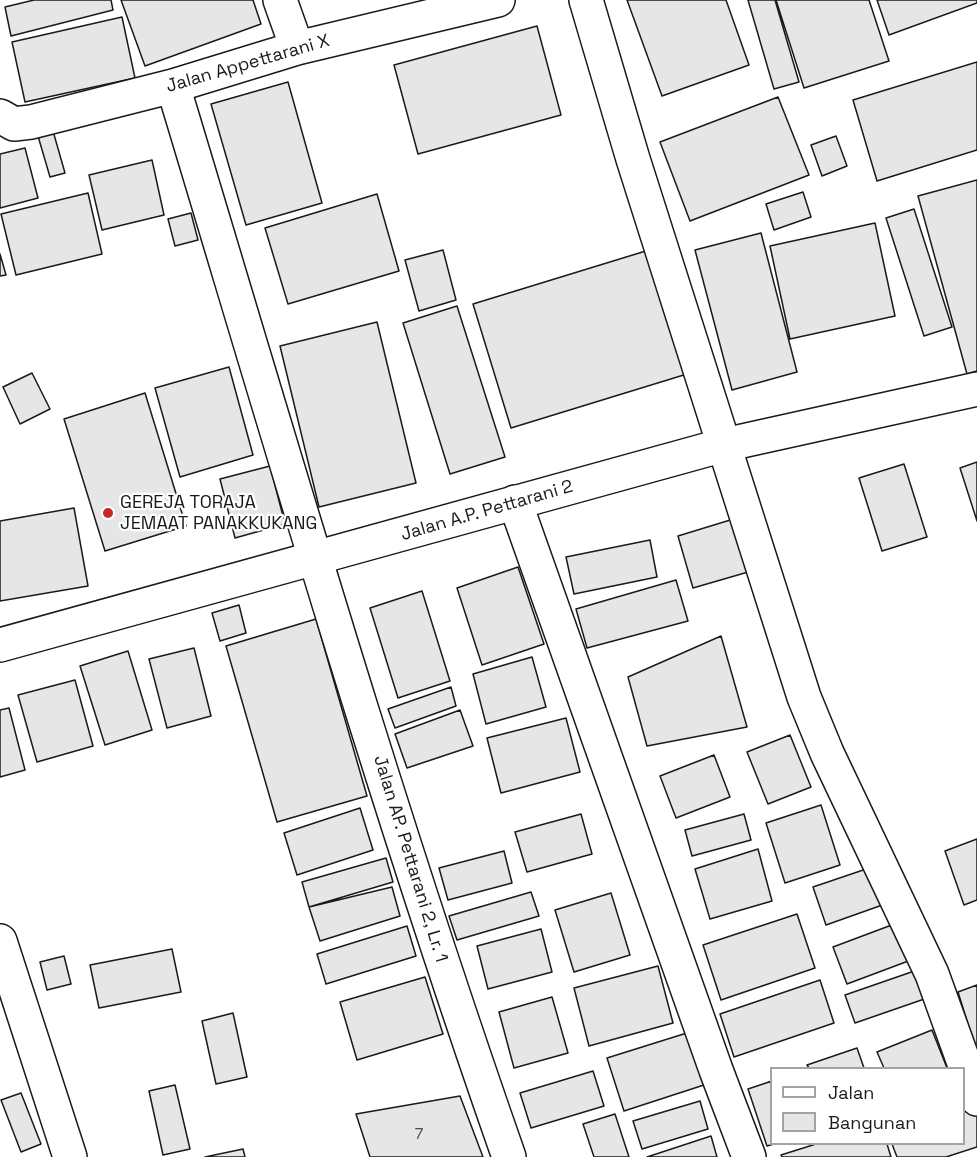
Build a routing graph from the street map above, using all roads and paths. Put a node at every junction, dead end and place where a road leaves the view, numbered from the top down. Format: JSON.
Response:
{"nodes":[{"id":1,"x":280,"y":0,"type":"edge"},
{"id":2,"x":498,"y":0,"type":"edge"},
{"id":3,"x":586,"y":0,"type":"edge"},
{"id":4,"x":297,"y":48,"type":"junction"},
{"id":5,"x":172,"y":86,"type":"junction"},
{"id":6,"x":0,"y":116,"type":"edge"},
{"id":7,"x":977,"y":389,"type":"edge"},
{"id":8,"x":724,"y":445,"type":"junction"},
{"id":9,"x":515,"y":502,"type":"junction"},
{"id":10,"x":316,"y":560,"type":"junction"},
{"id":11,"x":0,"y":645,"type":"edge"},
{"id":12,"x":0,"y":941,"type":"edge"},
{"id":13,"x":977,"y":1099,"type":"edge"},
{"id":14,"x":70,"y":1157,"type":"edge"},
{"id":15,"x":509,"y":1157,"type":"edge"},
{"id":16,"x":749,"y":1157,"type":"edge"}],
"edges":[{"from":1,"to":4,"type":"street"},
{"from":2,"to":4,"type":"street","name":"Jalan Appettarani X"},
{"from":3,"to":8,"type":"street"},
{"from":4,"to":5,"type":"street","name":"Jalan Appettarani X"},
{"from":5,"to":6,"type":"street","name":"Jalan Appettarani X"},
{"from":5,"to":10,"type":"street","name":"Jalan AP. Pettarani 2, Lr. 1"},
{"from":7,"to":8,"type":"street","name":"Jalan A.P. Pettarani 2"},
{"from":8,"to":9,"type":"street","name":"Jalan A.P. Pettarani 2"},
{"from":8,"to":13,"type":"street"},
{"from":9,"to":10,"type":"street","name":"Jalan A.P. Pettarani 2"},
{"from":9,"to":16,"type":"street"},
{"from":10,"to":11,"type":"street","name":"Jalan A.P. Pettarani 2"},
{"from":10,"to":15,"type":"street","name":"Jalan AP. Pettarani 2, Lr. 1"},
{"from":12,"to":14,"type":"street"}]}
